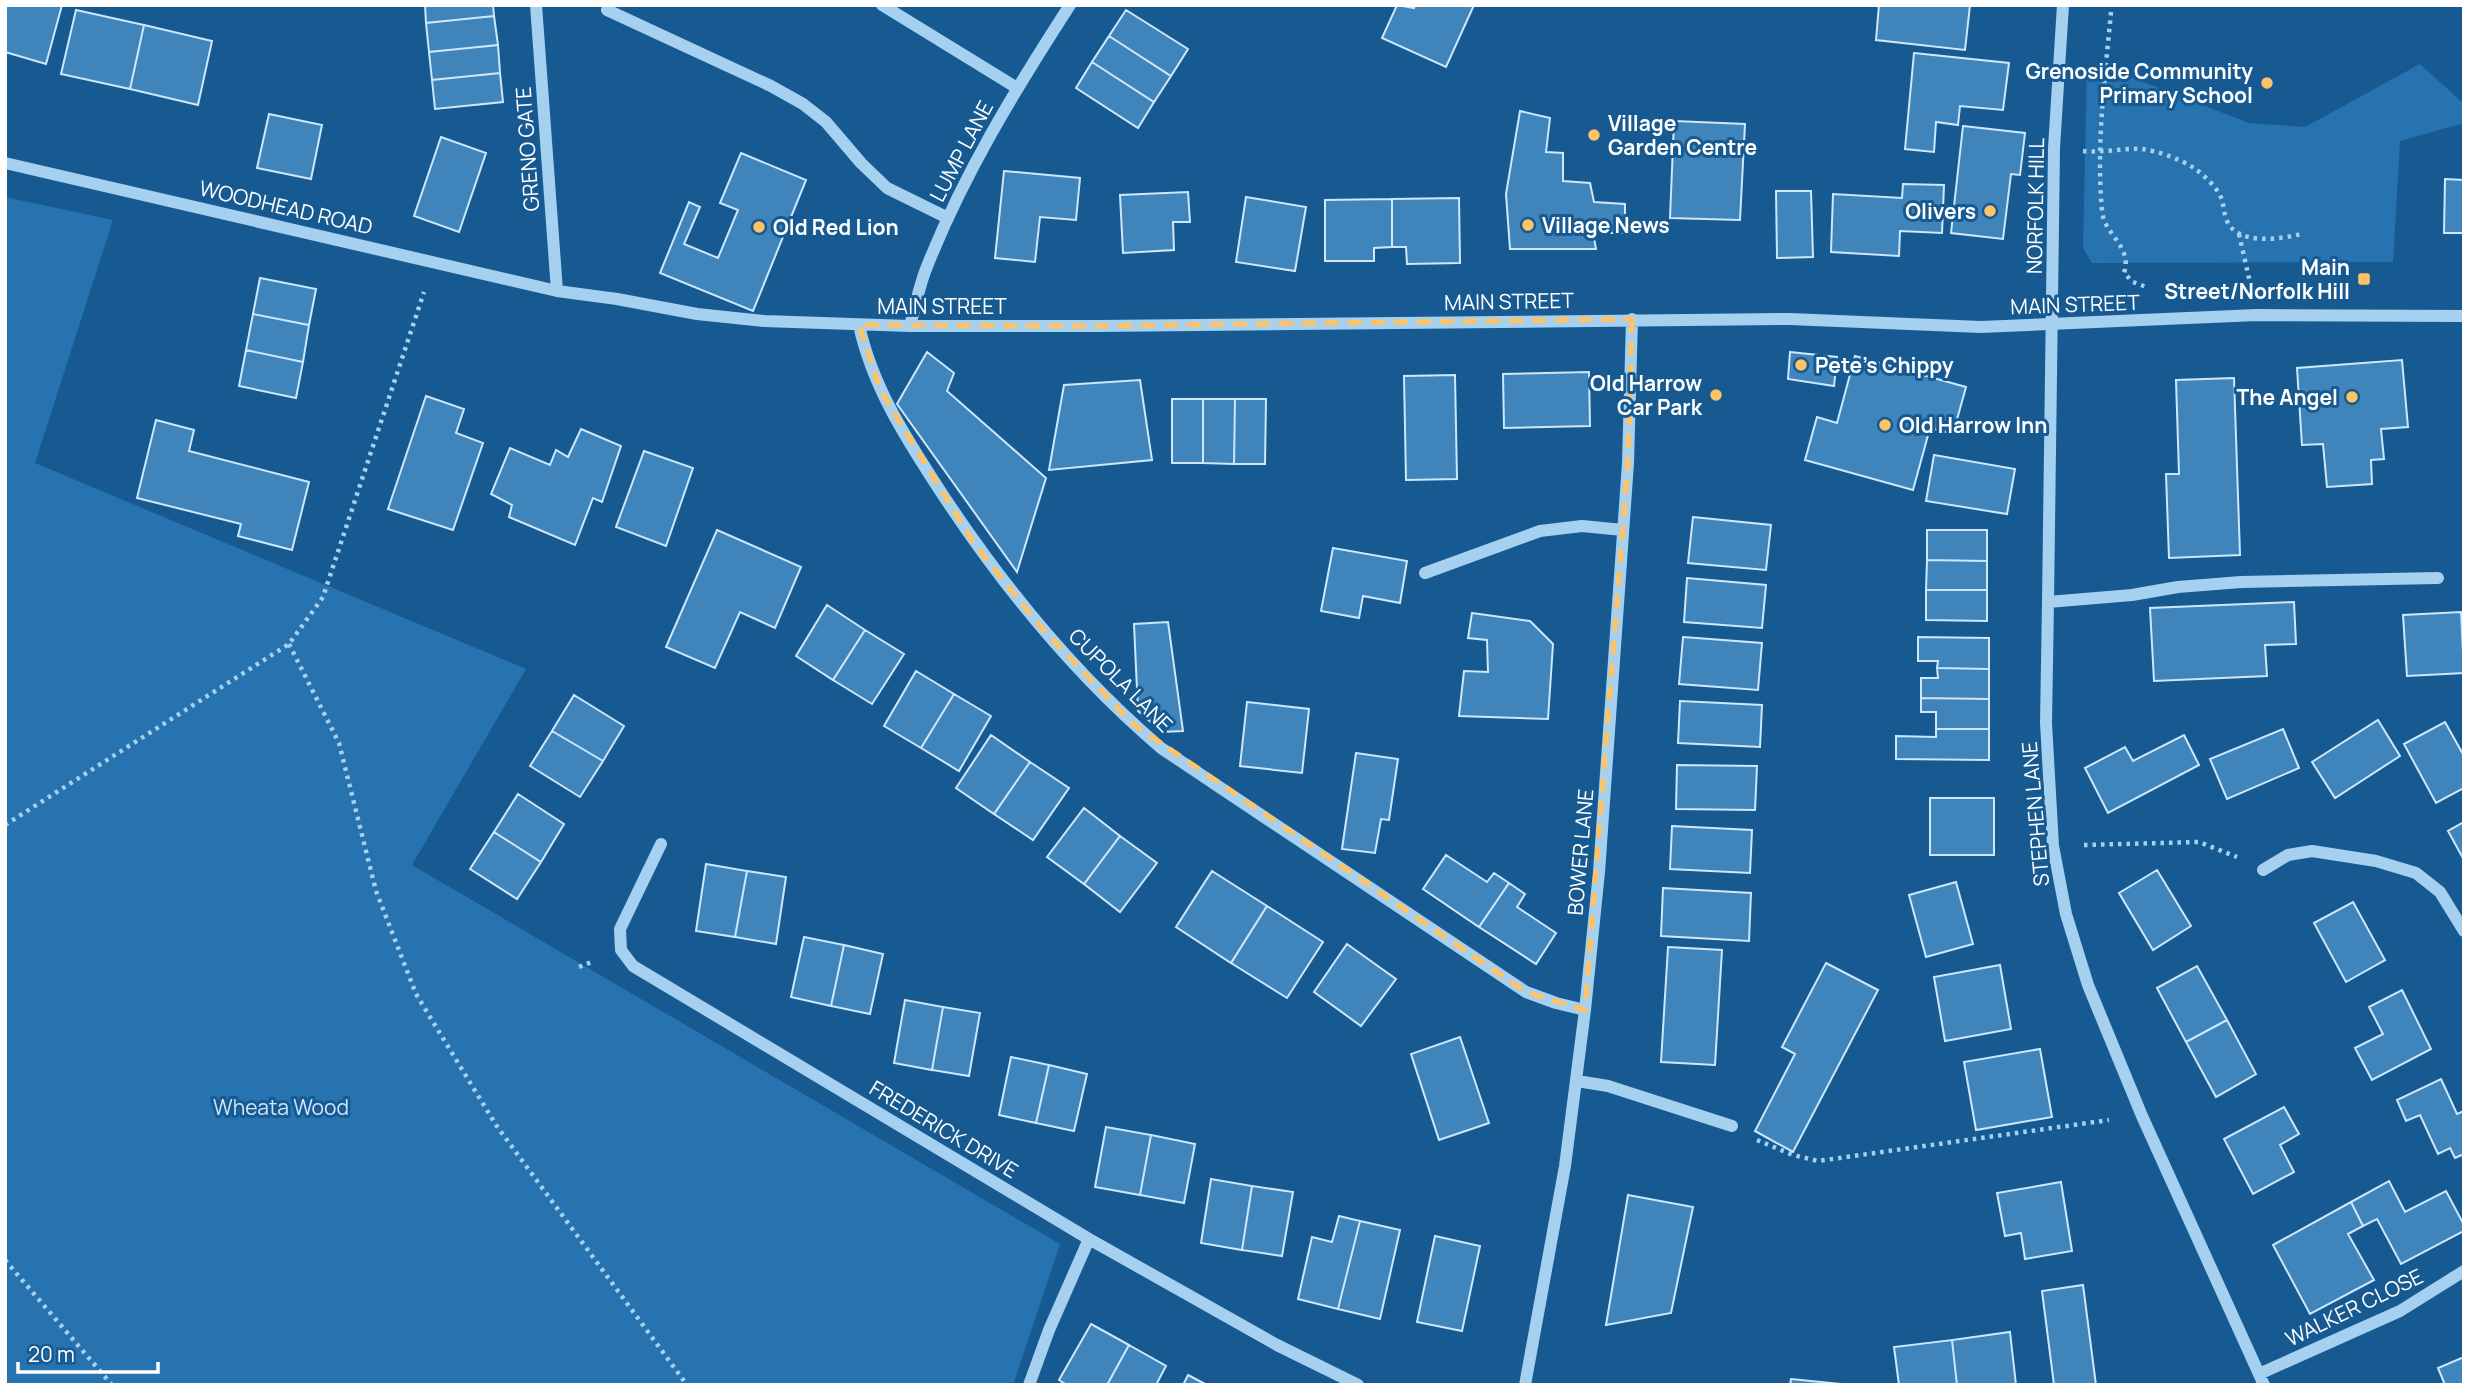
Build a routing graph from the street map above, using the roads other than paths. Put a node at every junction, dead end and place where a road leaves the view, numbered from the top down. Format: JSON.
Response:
{"nodes":[{"id":1,"x":536,"y":5,"type":"edge"},
{"id":2,"x":883,"y":5,"type":"edge"},
{"id":3,"x":1070,"y":5,"type":"edge"},
{"id":4,"x":2063,"y":5,"type":"edge"},
{"id":5,"x":607,"y":10,"type":"dead end"},
{"id":6,"x":1017,"y":88,"type":"junction"},
{"id":7,"x":5,"y":163,"type":"edge"},
{"id":8,"x":948,"y":218,"type":"junction"},
{"id":9,"x":557,"y":291,"type":"junction"},
{"id":10,"x":2464,"y":316,"type":"edge"},
{"id":11,"x":1632,"y":319,"type":"junction"},
{"id":12,"x":2053,"y":324,"type":"junction"},
{"id":13,"x":859,"y":325,"type":"junction"},
{"id":14,"x":910,"y":326,"type":"junction"},
{"id":15,"x":1623,"y":530,"type":"junction"},
{"id":16,"x":1425,"y":573,"type":"dead end"},
{"id":17,"x":2438,"y":578,"type":"dead end"},
{"id":18,"x":2048,"y":602,"type":"junction"},
{"id":19,"x":661,"y":844,"type":"dead end"},
{"id":20,"x":2263,"y":870,"type":"road end"},
{"id":21,"x":2464,"y":931,"type":"edge"},
{"id":22,"x":1585,"y":1010,"type":"junction"},
{"id":23,"x":1577,"y":1081,"type":"junction"},
{"id":24,"x":1732,"y":1126,"type":"road end"},
{"id":25,"x":1089,"y":1239,"type":"junction"},
{"id":26,"x":2464,"y":1270,"type":"edge"},
{"id":27,"x":2262,"y":1380,"type":"edge"},
{"id":28,"x":1029,"y":1385,"type":"edge"},
{"id":29,"x":1358,"y":1385,"type":"edge"},
{"id":30,"x":1525,"y":1385,"type":"edge"}],
"edges":[{"from":1,"to":9,"type":"street","name":"GRENO GATE"},
{"from":2,"to":6,"type":"street"},
{"from":3,"to":6,"type":"street","name":"LUMP LANE"},
{"from":4,"to":12,"type":"street","name":"NORFOLK HILL"},
{"from":5,"to":8,"type":"street"},
{"from":6,"to":8,"type":"street","name":"LUMP LANE"},
{"from":7,"to":9,"type":"street","name":"WOODHEAD ROAD"},
{"from":8,"to":14,"type":"street","name":"LUMP LANE"},
{"from":9,"to":13,"type":"street","name":"MAIN STREET"},
{"from":10,"to":12,"type":"street","name":"MAIN STREET"},
{"from":11,"to":12,"type":"street","name":"MAIN STREET"},
{"from":11,"to":14,"type":"street","name":"MAIN STREET"},
{"from":11,"to":15,"type":"street","name":"BOWER LANE"},
{"from":12,"to":18,"type":"street","name":"STEPHEN LANE"},
{"from":13,"to":14,"type":"street","name":"MAIN STREET"},
{"from":13,"to":22,"type":"street","name":"CUPOLA LANE"},
{"from":15,"to":16,"type":"street"},
{"from":15,"to":22,"type":"street","name":"BOWER LANE"},
{"from":17,"to":18,"type":"street"},
{"from":18,"to":27,"type":"street","name":"STEPHEN LANE"},
{"from":19,"to":25,"type":"street","name":"FREDERICK DRIVE"},
{"from":20,"to":21,"type":"street"},
{"from":22,"to":23,"type":"street","name":"BOWER LANE"},
{"from":23,"to":24,"type":"street"},
{"from":23,"to":30,"type":"street","name":"BOWER LANE"},
{"from":25,"to":28,"type":"street"},
{"from":25,"to":29,"type":"street","name":"FREDERICK DRIVE"},
{"from":26,"to":27,"type":"street","name":"WALKER CLOSE"}]}
